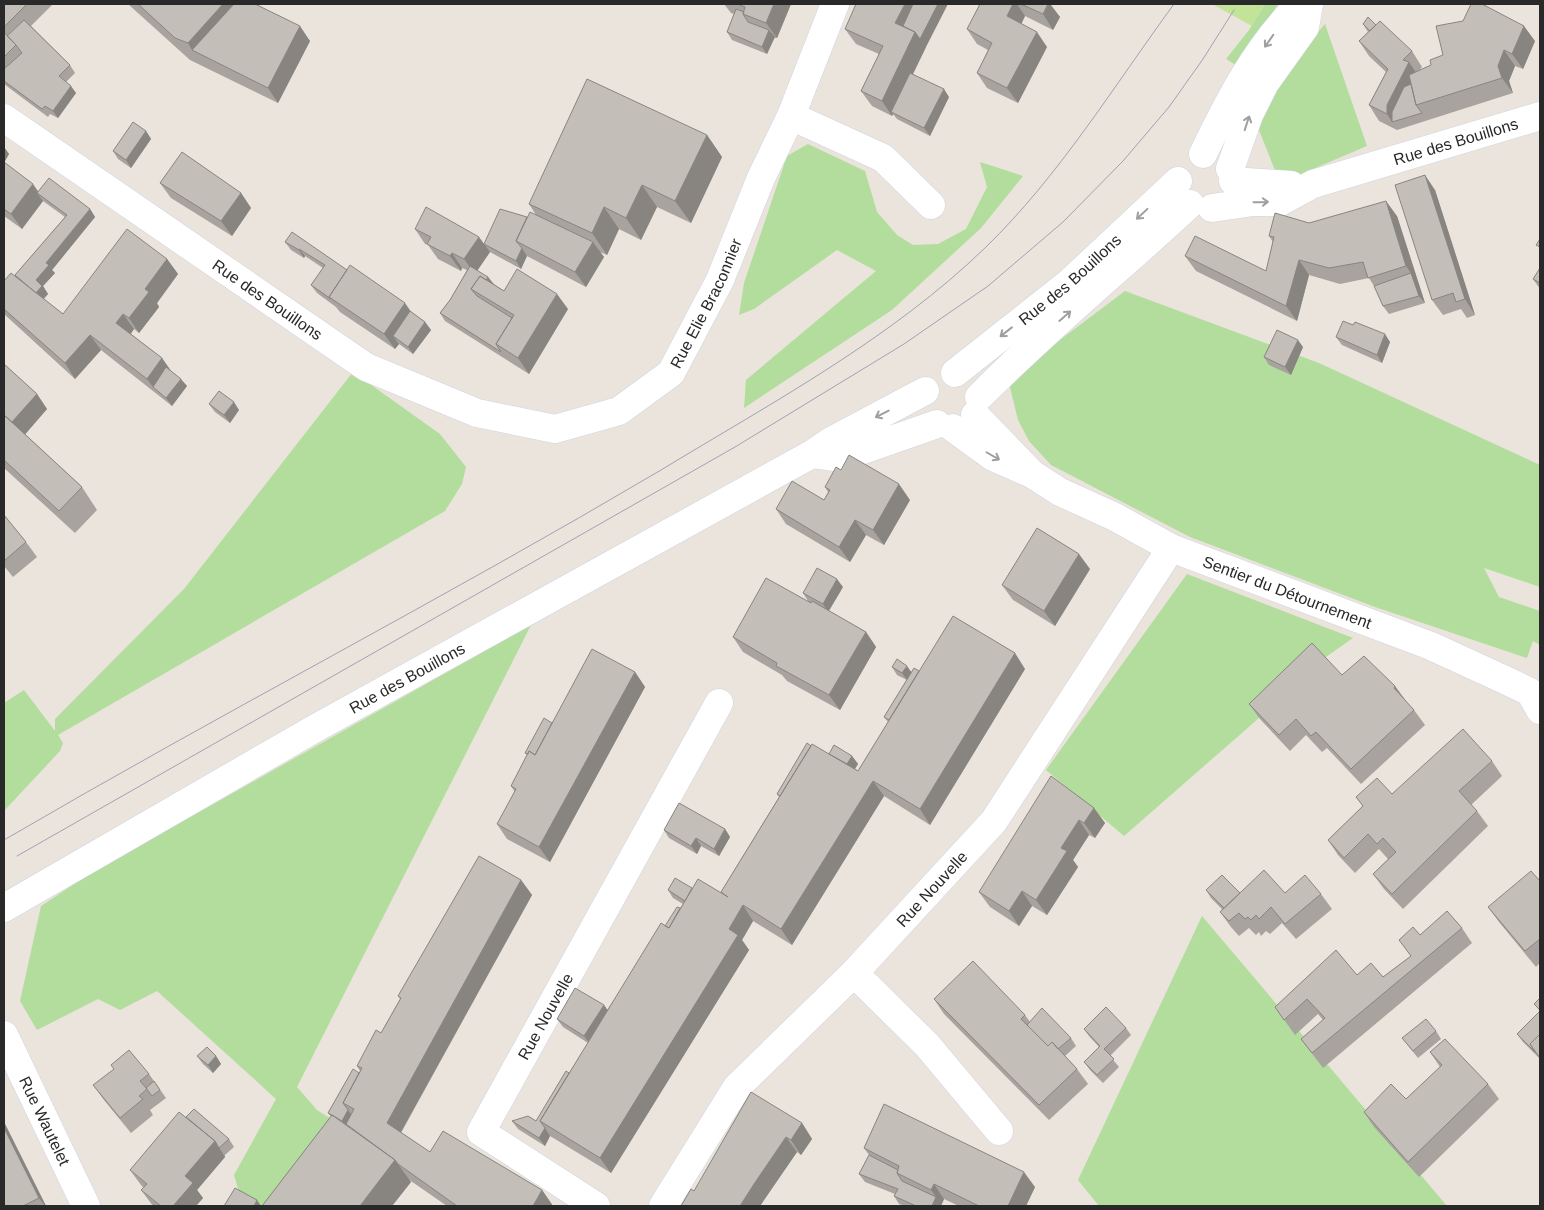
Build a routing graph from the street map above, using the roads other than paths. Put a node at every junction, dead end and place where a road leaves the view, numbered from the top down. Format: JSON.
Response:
{"nodes":[{"id":1,"x":835,"y":4,"type":"edge"},
{"id":2,"x":1300,"y":4,"type":"edge"},
{"id":3,"x":1310,"y":4,"type":"edge"},
{"id":4,"x":792,"y":116,"type":"junction"},
{"id":5,"x":1540,"y":116,"type":"edge"},
{"id":6,"x":4,"y":118,"type":"edge"},
{"id":7,"x":1203,"y":154,"type":"junction"},
{"id":8,"x":1231,"y":175,"type":"junction"},
{"id":9,"x":1313,"y":184,"type":"junction"},
{"id":10,"x":1193,"y":198,"type":"junction"},
{"id":11,"x":930,"y":204,"type":"dead end"},
{"id":12,"x":955,"y":373,"type":"junction"},
{"id":13,"x":925,"y":391,"type":"junction"},
{"id":14,"x":961,"y":416,"type":"junction"},
{"id":15,"x":555,"y":429,"type":"joint"},
{"id":16,"x":812,"y":454,"type":"junction"},
{"id":17,"x":1171,"y":548,"type":"junction"},
{"id":18,"x":719,"y":703,"type":"dead end"},
{"id":19,"x":1540,"y":710,"type":"edge"},
{"id":20,"x":4,"y":908,"type":"edge"},
{"id":21,"x":854,"y":973,"type":"junction"},
{"id":22,"x":4,"y":1035,"type":"edge"},
{"id":23,"x":999,"y":1131,"type":"dead end"},
{"id":24,"x":86,"y":1206,"type":"edge"},
{"id":25,"x":596,"y":1206,"type":"edge"},
{"id":26,"x":663,"y":1206,"type":"edge"}],
"edges":[{"from":1,"to":4,"type":"street","name":"Rue Elie Braconnier"},
{"from":2,"to":7,"type":"street","one_way":true},
{"from":8,"to":3,"type":"street","one_way":true},
{"from":4,"to":11,"type":"street"},
{"from":4,"to":15,"type":"street","name":"Rue Elie Braconnier"},
{"from":5,"to":9,"type":"street","name":"Rue des Bouillons"},
{"from":6,"to":15,"type":"street","name":"Rue des Bouillons"},
{"from":7,"to":8,"type":"street"},
{"from":7,"to":10,"type":"street"},
{"from":8,"to":9,"type":"street","name":"Rue des Bouillons"},
{"from":8,"to":10,"type":"street"},
{"from":10,"to":9,"type":"street","name":"Rue des Bouillons","one_way":true},
{"from":10,"to":12,"type":"street","name":"Rue des Bouillons","one_way":true},
{"from":14,"to":10,"type":"street","name":"Rue des Bouillons","one_way":true},
{"from":12,"to":13,"type":"street","name":"Rue des Bouillons"},
{"from":12,"to":14,"type":"street"},
{"from":13,"to":14,"type":"street"},
{"from":13,"to":16,"type":"street","name":"Rue des Bouillons","one_way":true},
{"from":14,"to":16,"type":"street","name":"Rue des Bouillons"},
{"from":14,"to":17,"type":"street","name":"Sentier du Détournement"},
{"from":16,"to":20,"type":"street","name":"Rue des Bouillons"},
{"from":17,"to":19,"type":"street","name":"Sentier du Détournement"},
{"from":17,"to":21,"type":"street","name":"Rue Nouvelle"},
{"from":18,"to":25,"type":"street","name":"Rue Nouvelle"},
{"from":21,"to":23,"type":"street"},
{"from":21,"to":26,"type":"street","name":"Rue Nouvelle"},
{"from":22,"to":24,"type":"street","name":"Rue Wautelet"}]}
